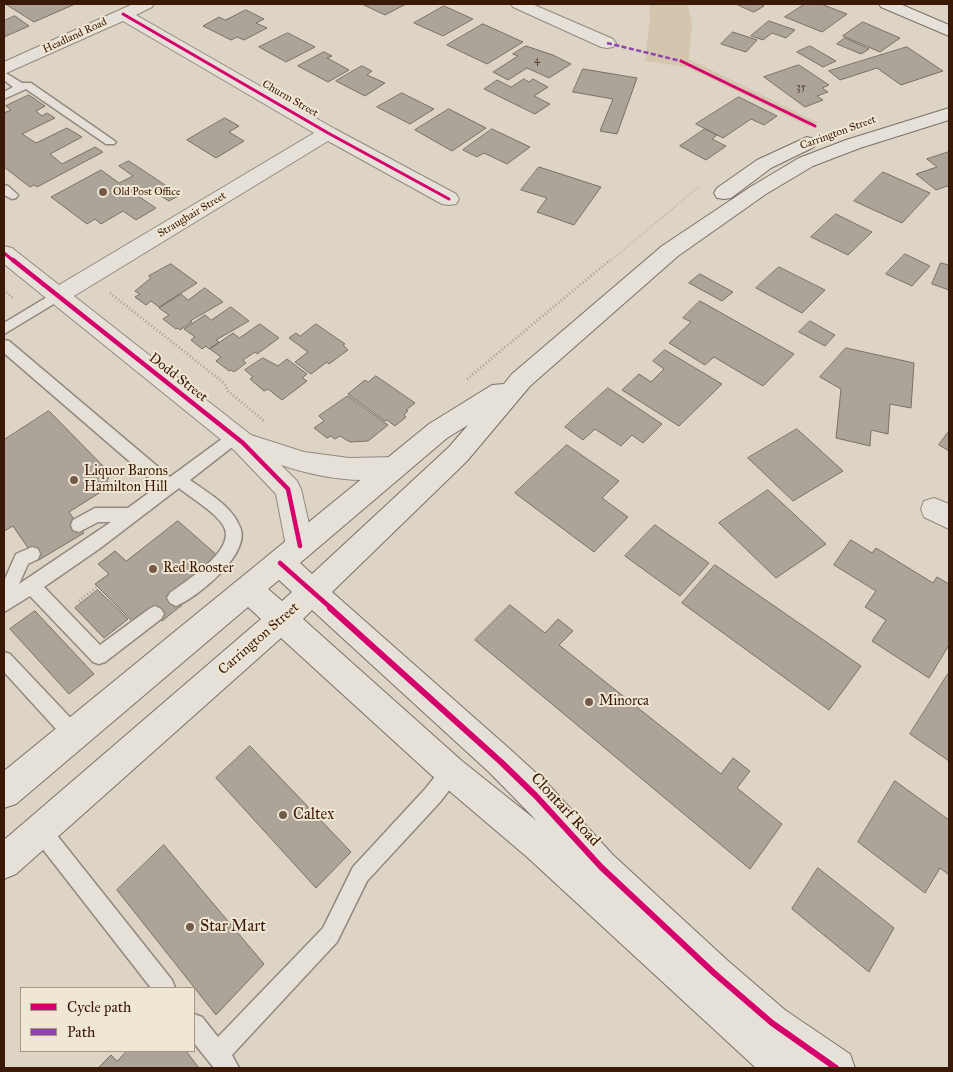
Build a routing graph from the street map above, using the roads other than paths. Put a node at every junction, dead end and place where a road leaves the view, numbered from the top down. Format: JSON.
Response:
{"nodes":[{"id":1,"x":146,"y":4,"type":"edge"},
{"id":2,"x":519,"y":4,"type":"edge"},
{"id":3,"x":886,"y":4,"type":"edge"},
{"id":4,"x":123,"y":14,"type":"junction"},
{"id":5,"x":949,"y":31,"type":"edge"},
{"id":6,"x":607,"y":42,"type":"dead end"},
{"id":7,"x":4,"y":69,"type":"edge"},
{"id":8,"x":4,"y":75,"type":"edge"},
{"id":9,"x":21,"y":88,"type":"junction"},
{"id":10,"x":949,"y":95,"type":"edge"},
{"id":11,"x":4,"y":96,"type":"edge"},
{"id":12,"x":949,"y":114,"type":"edge"},
{"id":13,"x":328,"y":133,"type":"junction"},
{"id":14,"x":110,"y":142,"type":"dead end"},
{"id":15,"x":449,"y":199,"type":"dead end"},
{"id":16,"x":670,"y":250,"type":"junction"},
{"id":17,"x":4,"y":253,"type":"edge"},
{"id":18,"x":57,"y":296,"type":"junction"},
{"id":19,"x":4,"y":329,"type":"edge"},
{"id":20,"x":4,"y":345,"type":"edge"},
{"id":21,"x":521,"y":380,"type":"junction"},
{"id":22,"x":239,"y":440,"type":"junction"},
{"id":23,"x":395,"y":467,"type":"junction"},
{"id":24,"x":174,"y":483,"type":"junction"},
{"id":25,"x":131,"y":515,"type":"junction"},
{"id":26,"x":79,"y":525,"type":"dead end"},
{"id":27,"x":32,"y":554,"type":"dead end"},
{"id":28,"x":290,"y":554,"type":"junction"},
{"id":29,"x":31,"y":585,"type":"junction"},
{"id":30,"x":248,"y":589,"type":"junction"},
{"id":31,"x":313,"y":592,"type":"junction"},
{"id":32,"x":176,"y":598,"type":"dead end"},
{"id":33,"x":4,"y":600,"type":"edge"},
{"id":34,"x":4,"y":604,"type":"edge"},
{"id":35,"x":155,"y":614,"type":"dead end"},
{"id":36,"x":281,"y":620,"type":"junction"},
{"id":37,"x":4,"y":660,"type":"edge"},
{"id":38,"x":74,"y":734,"type":"junction"},
{"id":39,"x":451,"y":772,"type":"junction"},
{"id":40,"x":4,"y":792,"type":"edge"},
{"id":41,"x":41,"y":831,"type":"junction"},
{"id":42,"x":4,"y":862,"type":"edge"},
{"id":43,"x":163,"y":987,"type":"edge"},
{"id":44,"x":195,"y":1026,"type":"edge"},
{"id":45,"x":222,"y":1061,"type":"edge"},
{"id":46,"x":784,"y":1068,"type":"edge"},
{"id":47,"x":836,"y":1068,"type":"edge"}],
"edges":[{"from":1,"to":4,"type":"street","name":"Headland Road"},
{"from":2,"to":6,"type":"street"},
{"from":3,"to":5,"type":"street"},
{"from":4,"to":7,"type":"street","name":"Headland Road"},
{"from":4,"to":13,"type":"street","name":"Churm Street"},
{"from":8,"to":9,"type":"lane"},
{"from":9,"to":11,"type":"lane"},
{"from":9,"to":14,"type":"lane"},
{"from":10,"to":16,"type":"street","name":"Carrington Street"},
{"from":12,"to":16,"type":"street","name":"Carrington Street"},
{"from":13,"to":15,"type":"street","name":"Churm Street"},
{"from":13,"to":18,"type":"street","name":"Straughair Street"},
{"from":16,"to":21,"type":"street","name":"Carrington Street"},
{"from":17,"to":18,"type":"street","name":"Dodd Street"},
{"from":18,"to":19,"type":"lane"},
{"from":18,"to":22,"type":"street","name":"Dodd Street"},
{"from":20,"to":24,"type":"lane"},
{"from":21,"to":23,"type":"street","name":"Carrington Street"},
{"from":21,"to":31,"type":"street","name":"Carrington Street"},
{"from":22,"to":23,"type":"street","name":"Dodd Street"},
{"from":22,"to":24,"type":"lane"},
{"from":22,"to":28,"type":"street","name":"Dodd Street"},
{"from":23,"to":28,"type":"street","name":"Carrington Street"},
{"from":24,"to":25,"type":"lane"},
{"from":24,"to":32,"type":"lane"},
{"from":25,"to":26,"type":"lane"},
{"from":25,"to":29,"type":"lane"},
{"from":27,"to":33,"type":"lane"},
{"from":28,"to":30,"type":"street","name":"Carrington Street"},
{"from":28,"to":31,"type":"street","name":"Clontarf Road"},
{"from":29,"to":34,"type":"lane"},
{"from":29,"to":35,"type":"lane"},
{"from":30,"to":36,"type":"street"},
{"from":30,"to":38,"type":"street","name":"Carrington Street"},
{"from":31,"to":36,"type":"street","name":"Carrington Street"},
{"from":31,"to":47,"type":"street","name":"Clontarf Road"},
{"from":36,"to":39,"type":"street"},
{"from":36,"to":41,"type":"street","name":"Carrington Street"},
{"from":37,"to":38,"type":"lane"},
{"from":38,"to":40,"type":"street","name":"Carrington Street"},
{"from":39,"to":45,"type":"lane"},
{"from":39,"to":46,"type":"street"},
{"from":41,"to":42,"type":"street","name":"Carrington Street"},
{"from":41,"to":43,"type":"lane"},
{"from":44,"to":45,"type":"lane"}]}
